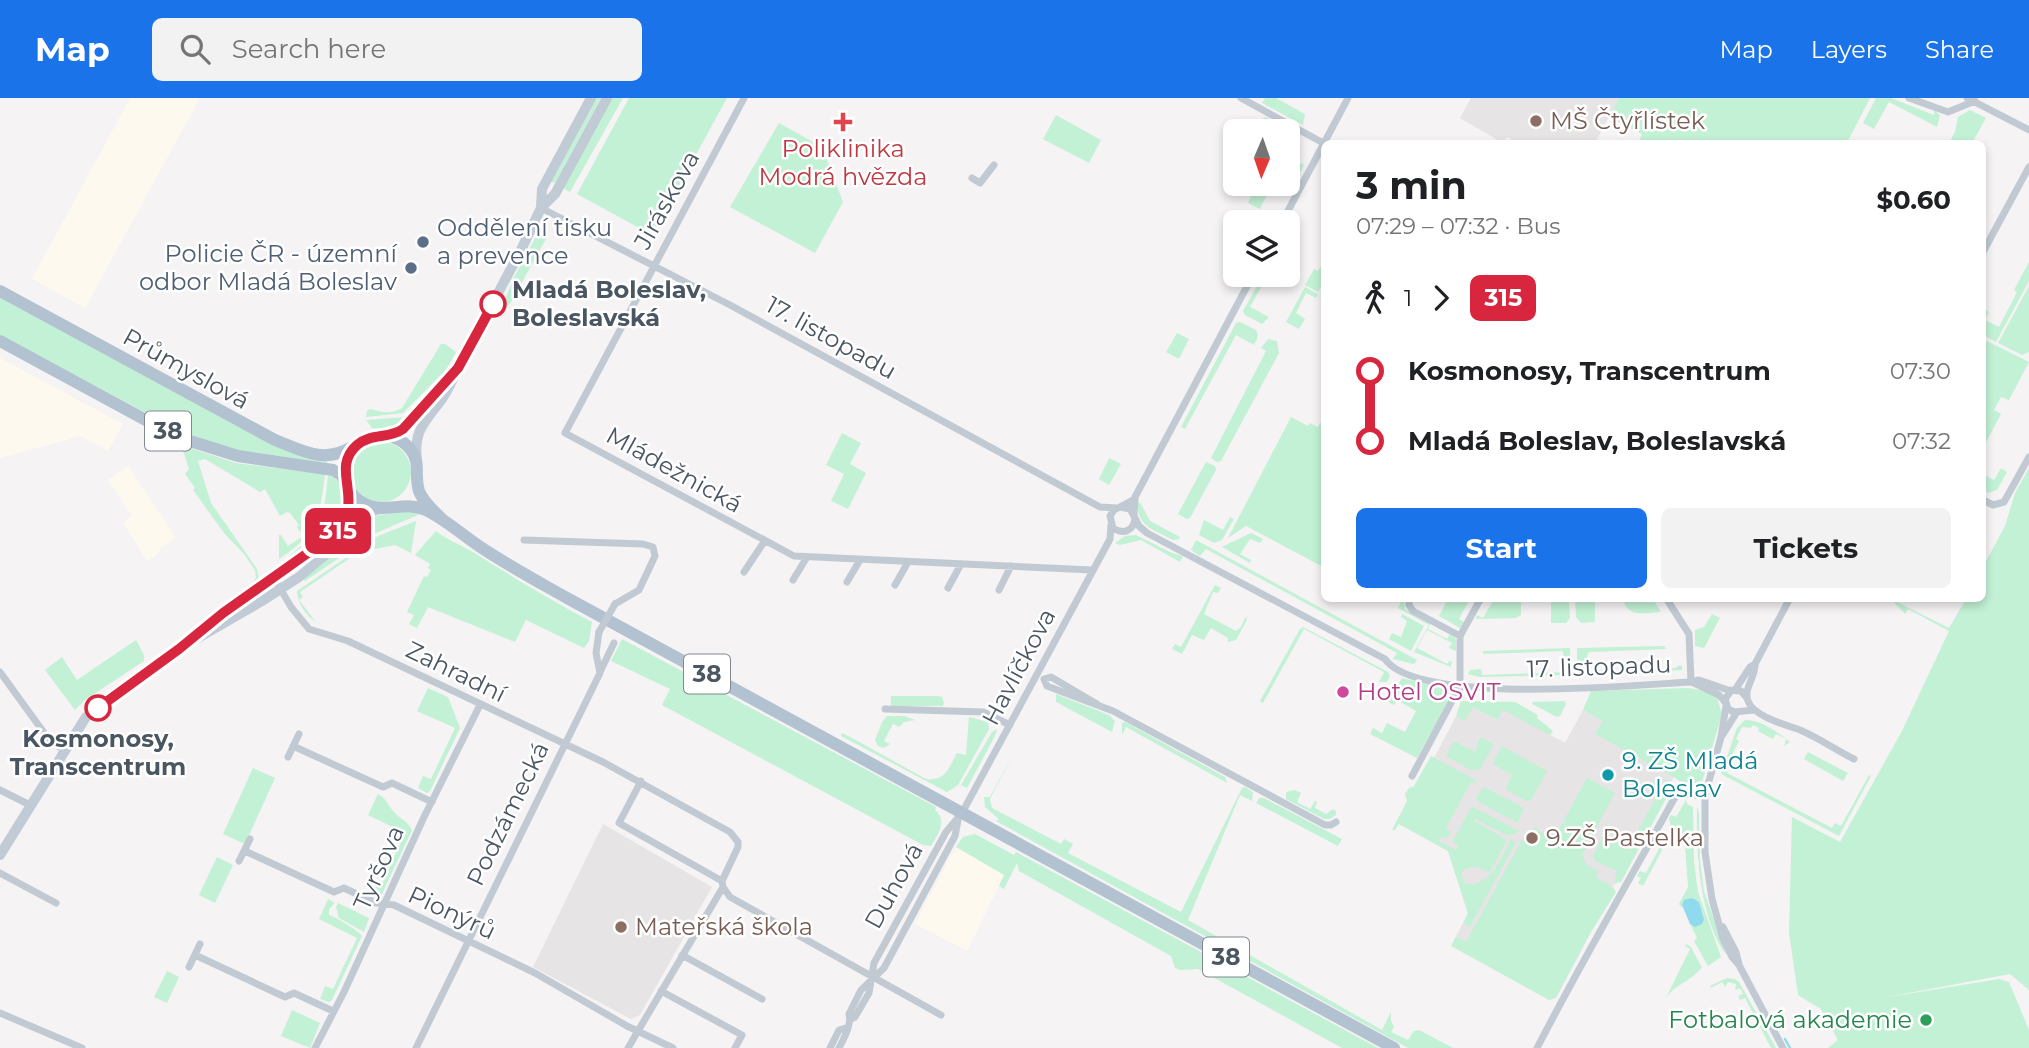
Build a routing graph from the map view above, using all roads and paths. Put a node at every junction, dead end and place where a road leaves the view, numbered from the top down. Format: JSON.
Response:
{"nodes":[{"id":1,"x":591,"y":98,"type":"edge"},
{"id":2,"x":607,"y":98,"type":"edge"},
{"id":3,"x":744,"y":98,"type":"edge"},
{"id":4,"x":1241,"y":98,"type":"edge"},
{"id":5,"x":1348,"y":98,"type":"edge"},
{"id":6,"x":1909,"y":98,"type":"edge"},
{"id":7,"x":1971,"y":99,"type":"edge"},
{"id":8,"x":2029,"y":130,"type":"edge"},
{"id":9,"x":1326,"y":140,"type":"edge"},
{"id":10,"x":1321,"y":142,"type":"edge"},
{"id":11,"x":1321,"y":150,"type":"edge"},
{"id":12,"x":994,"y":166,"type":"dead end"},
{"id":13,"x":2029,"y":167,"type":"edge"},
{"id":14,"x":972,"y":178,"type":"dead end"},
{"id":15,"x":541,"y":208,"type":"junction"},
{"id":16,"x":1288,"y":210,"type":"edge"},
{"id":17,"x":1986,"y":246,"type":"edge"},
{"id":18,"x":653,"y":265,"type":"junction"},
{"id":19,"x":1247,"y":287,"type":"edge"},
{"id":20,"x":0,"y":291,"type":"edge"},
{"id":21,"x":0,"y":341,"type":"edge"},
{"id":22,"x":458,"y":368,"type":"junction"},
{"id":23,"x":565,"y":433,"type":"joint"},
{"id":24,"x":386,"y":436,"type":"junction"},
{"id":25,"x":358,"y":444,"type":"junction"},
{"id":26,"x":2029,"y":457,"type":"edge"},
{"id":27,"x":417,"y":461,"type":"junction"},
{"id":28,"x":418,"y":478,"type":"junction"},
{"id":29,"x":348,"y":486,"type":"junction"},
{"id":30,"x":1133,"y":500,"type":"junction"},
{"id":31,"x":1986,"y":501,"type":"edge"},
{"id":32,"x":1100,"y":507,"type":"junction"},
{"id":33,"x":1119,"y":507,"type":"junction"},
{"id":34,"x":386,"y":508,"type":"junction"},
{"id":35,"x":1134,"y":516,"type":"junction"},
{"id":36,"x":443,"y":520,"type":"junction"},
{"id":37,"x":1110,"y":524,"type":"junction"},
{"id":38,"x":1124,"y":532,"type":"junction"},
{"id":39,"x":1147,"y":533,"type":"junction"},
{"id":40,"x":1110,"y":539,"type":"junction"},
{"id":41,"x":524,"y":541,"type":"dead end"},
{"id":42,"x":764,"y":542,"type":"junction"},
{"id":43,"x":807,"y":557,"type":"junction"},
{"id":44,"x":860,"y":560,"type":"junction"},
{"id":45,"x":908,"y":562,"type":"junction"},
{"id":46,"x":961,"y":564,"type":"junction"},
{"id":47,"x":1011,"y":566,"type":"junction"},
{"id":48,"x":1092,"y":570,"type":"junction"},
{"id":49,"x":744,"y":572,"type":"dead end"},
{"id":50,"x":274,"y":578,"type":"junction"},
{"id":51,"x":793,"y":580,"type":"dead end"},
{"id":52,"x":847,"y":582,"type":"dead end"},
{"id":53,"x":895,"y":585,"type":"dead end"},
{"id":54,"x":948,"y":588,"type":"dead end"},
{"id":55,"x":281,"y":589,"type":"junction"},
{"id":56,"x":999,"y":590,"type":"dead end"},
{"id":57,"x":1409,"y":602,"type":"edge"},
{"id":58,"x":1479,"y":602,"type":"edge"},
{"id":59,"x":1669,"y":602,"type":"edge"},
{"id":60,"x":1788,"y":602,"type":"edge"},
{"id":61,"x":1460,"y":636,"type":"junction"},
{"id":62,"x":614,"y":643,"type":"dead end"},
{"id":63,"x":179,"y":649,"type":"junction"},
{"id":64,"x":1755,"y":664,"type":"junction"},
{"id":65,"x":0,"y":672,"type":"edge"},
{"id":66,"x":600,"y":673,"type":"junction"},
{"id":67,"x":1691,"y":682,"type":"junction"},
{"id":68,"x":1458,"y":687,"type":"junction"},
{"id":69,"x":1733,"y":690,"type":"junction"},
{"id":70,"x":1747,"y":699,"type":"junction"},
{"id":71,"x":1097,"y":704,"type":"junction"},
{"id":72,"x":1726,"y":704,"type":"junction"},
{"id":73,"x":480,"y":705,"type":"junction"},
{"id":74,"x":885,"y":709,"type":"dead end"},
{"id":75,"x":1754,"y":710,"type":"junction"},
{"id":76,"x":1739,"y":711,"type":"junction"},
{"id":77,"x":1010,"y":725,"type":"junction"},
{"id":78,"x":299,"y":734,"type":"dead end"},
{"id":79,"x":1721,"y":737,"type":"junction"},
{"id":80,"x":564,"y":745,"type":"junction"},
{"id":81,"x":293,"y":746,"type":"junction"},
{"id":82,"x":64,"y":750,"type":"junction"},
{"id":83,"x":288,"y":757,"type":"dead end"},
{"id":84,"x":1854,"y":759,"type":"dead end"},
{"id":85,"x":1412,"y":776,"type":"dead end"},
{"id":86,"x":641,"y":781,"type":"junction"},
{"id":87,"x":0,"y":790,"type":"edge"},
{"id":88,"x":1705,"y":796,"type":"junction"},
{"id":89,"x":432,"y":802,"type":"junction"},
{"id":90,"x":30,"y":805,"type":"junction"},
{"id":91,"x":960,"y":816,"type":"junction"},
{"id":92,"x":1336,"y":822,"type":"dead end"},
{"id":93,"x":250,"y":838,"type":"dead end"},
{"id":94,"x":245,"y":851,"type":"junction"},
{"id":95,"x":0,"y":855,"type":"edge"},
{"id":96,"x":239,"y":862,"type":"dead end"},
{"id":97,"x":0,"y":873,"type":"edge"},
{"id":98,"x":722,"y":884,"type":"junction"},
{"id":99,"x":57,"y":903,"type":"dead end"},
{"id":100,"x":384,"y":904,"type":"junction"},
{"id":101,"x":467,"y":941,"type":"junction"},
{"id":102,"x":200,"y":944,"type":"dead end"},
{"id":103,"x":195,"y":956,"type":"junction"},
{"id":104,"x":681,"y":956,"type":"junction"},
{"id":105,"x":189,"y":967,"type":"dead end"},
{"id":106,"x":873,"y":976,"type":"junction"},
{"id":107,"x":661,"y":991,"type":"junction"},
{"id":108,"x":762,"y":999,"type":"dead end"},
{"id":109,"x":333,"y":1011,"type":"junction"},
{"id":110,"x":0,"y":1013,"type":"edge"},
{"id":111,"x":941,"y":1015,"type":"dead end"},
{"id":112,"x":846,"y":1028,"type":"junction"},
{"id":113,"x":638,"y":1030,"type":"junction"},
{"id":114,"x":82,"y":1048,"type":"edge"},
{"id":115,"x":315,"y":1048,"type":"edge"},
{"id":116,"x":415,"y":1048,"type":"edge"},
{"id":117,"x":628,"y":1048,"type":"edge"},
{"id":118,"x":673,"y":1048,"type":"edge"},
{"id":119,"x":735,"y":1048,"type":"edge"},
{"id":120,"x":830,"y":1048,"type":"edge"},
{"id":121,"x":839,"y":1048,"type":"edge"},
{"id":122,"x":1394,"y":1048,"type":"edge"},
{"id":123,"x":1536,"y":1048,"type":"edge"},
{"id":124,"x":1783,"y":1048,"type":"edge"}],
"edges":[{"from":1,"to":15,"type":"street"},
{"from":2,"to":15,"type":"street"},
{"from":3,"to":18,"type":"street","name":"Jiráskova"},
{"from":4,"to":10,"type":"street"},
{"from":5,"to":9,"type":"street"},
{"from":6,"to":7,"type":"street"},
{"from":7,"to":8,"type":"street"},
{"from":11,"to":16,"type":"street"},
{"from":12,"to":14,"type":"street"},
{"from":13,"to":17,"type":"street"},
{"from":15,"to":18,"type":"street","name":"17. listopadu"},
{"from":15,"to":22,"type":"street"},
{"from":18,"to":23,"type":"street","name":"Jiráskova"},
{"from":18,"to":32,"type":"street","name":"17. listopadu"},
{"from":19,"to":30,"type":"street"},
{"from":20,"to":25,"type":"main road","name":"Průmyslová","number":"38"},
{"from":21,"to":29,"type":"main road","number":"38"},
{"from":22,"to":24,"type":"street"},
{"from":22,"to":27,"type":"street"},
{"from":23,"to":42,"type":"street","name":"Mládežnická"},
{"from":24,"to":25,"type":"main road","number":"38"},
{"from":24,"to":27,"type":"main road"},
{"from":25,"to":29,"type":"main road"},
{"from":26,"to":31,"type":"street"},
{"from":27,"to":28,"type":"main road","number":"38"},
{"from":28,"to":34,"type":"main road"},
{"from":28,"to":36,"type":"main road","number":"38"},
{"from":29,"to":34,"type":"main road","number":"38"},
{"from":29,"to":50,"type":"street"},
{"from":30,"to":33,"type":"street"},
{"from":30,"to":35,"type":"street"},
{"from":32,"to":33,"type":"street"},
{"from":32,"to":37,"type":"street"},
{"from":33,"to":35,"type":"street"},
{"from":33,"to":37,"type":"street"},
{"from":34,"to":36,"type":"main road"},
{"from":34,"to":55,"type":"street"},
{"from":35,"to":38,"type":"street"},
{"from":35,"to":39,"type":"street"},
{"from":36,"to":91,"type":"main road","number":"38"},
{"from":37,"to":38,"type":"street"},
{"from":37,"to":40,"type":"street"},
{"from":38,"to":39,"type":"street"},
{"from":38,"to":40,"type":"street"},
{"from":39,"to":68,"type":"street","name":"17. listopadu"},
{"from":40,"to":48,"type":"street","name":"Havlíčkova"},
{"from":41,"to":66,"type":"street","name":"Podzámecká","bridge":true},
{"from":42,"to":43,"type":"street","name":"Mládežnická"},
{"from":42,"to":49,"type":"street"},
{"from":43,"to":44,"type":"street","name":"Mládežnická"},
{"from":43,"to":51,"type":"street"},
{"from":44,"to":45,"type":"street","name":"Mládežnická"},
{"from":44,"to":52,"type":"street"},
{"from":45,"to":46,"type":"street","name":"Mládežnická"},
{"from":45,"to":53,"type":"street"},
{"from":46,"to":47,"type":"street","name":"Mládežnická"},
{"from":46,"to":54,"type":"street"},
{"from":47,"to":48,"type":"street","name":"Mládežnická"},
{"from":47,"to":56,"type":"street"},
{"from":48,"to":77,"type":"street","name":"Havlíčkova"},
{"from":50,"to":55,"type":"street","name":"Zahradní"},
{"from":50,"to":63,"type":"street"},
{"from":55,"to":63,"type":"street"},
{"from":55,"to":73,"type":"street","name":"Zahradní"},
{"from":57,"to":61,"type":"street"},
{"from":58,"to":61,"type":"street"},
{"from":59,"to":67,"type":"street","name":"17. listopadu"},
{"from":60,"to":64,"type":"street"},
{"from":61,"to":68,"type":"street"},
{"from":62,"to":66,"type":"street","name":"Podzámecká"},
{"from":63,"to":82,"type":"street"},
{"from":64,"to":69,"type":"street"},
{"from":64,"to":70,"type":"street"},
{"from":65,"to":82,"type":"street"},
{"from":66,"to":80,"type":"street","name":"Podzámecká"},
{"from":67,"to":68,"type":"street","name":"17. listopadu"},
{"from":67,"to":69,"type":"street"},
{"from":67,"to":72,"type":"street"},
{"from":68,"to":85,"type":"street"},
{"from":69,"to":70,"type":"street"},
{"from":69,"to":72,"type":"street"},
{"from":70,"to":75,"type":"street"},
{"from":70,"to":76,"type":"street"},
{"from":71,"to":71,"type":"street"},
{"from":71,"to":92,"type":"street"},
{"from":72,"to":76,"type":"street"},
{"from":72,"to":79,"type":"street"},
{"from":73,"to":80,"type":"street","name":"Zahradní"},
{"from":73,"to":89,"type":"street","name":"Tyršova"},
{"from":74,"to":77,"type":"street"},
{"from":75,"to":76,"type":"street"},
{"from":75,"to":84,"type":"street"},
{"from":76,"to":79,"type":"street"},
{"from":77,"to":91,"type":"street","name":"Havlíčkova"},
{"from":78,"to":81,"type":"street"},
{"from":79,"to":88,"type":"street"},
{"from":80,"to":86,"type":"street","name":"Zahradní"},
{"from":80,"to":101,"type":"street","name":"Podzámecká"},
{"from":81,"to":83,"type":"street"},
{"from":81,"to":89,"type":"street"},
{"from":82,"to":90,"type":"street"},
{"from":86,"to":98,"type":"street","name":"Zahradní"},
{"from":86,"to":98,"type":"street"},
{"from":87,"to":90,"type":"street"},
{"from":88,"to":123,"type":"street"},
{"from":88,"to":124,"type":"street"},
{"from":89,"to":100,"type":"street","name":"Tyršova"},
{"from":90,"to":95,"type":"street"},
{"from":91,"to":106,"type":"street","name":"Duhová"},
{"from":91,"to":122,"type":"main road","number":"38"},
{"from":93,"to":94,"type":"street"},
{"from":94,"to":96,"type":"street"},
{"from":94,"to":100,"type":"street","name":"Pionýrů"},
{"from":97,"to":99,"type":"street"},
{"from":98,"to":104,"type":"street"},
{"from":98,"to":106,"type":"street"},
{"from":100,"to":101,"type":"street","name":"Pionýrů"},
{"from":100,"to":109,"type":"street","name":"Tyršova"},
{"from":101,"to":113,"type":"street","name":"Pionýrů"},
{"from":101,"to":116,"type":"street","name":"Podzámecká"},
{"from":102,"to":103,"type":"street"},
{"from":103,"to":105,"type":"street"},
{"from":103,"to":109,"type":"street"},
{"from":104,"to":107,"type":"street"},
{"from":104,"to":108,"type":"street"},
{"from":106,"to":111,"type":"street"},
{"from":106,"to":112,"type":"street","name":"Duhová"},
{"from":107,"to":113,"type":"street"},
{"from":107,"to":119,"type":"street"},
{"from":109,"to":115,"type":"street","name":"Tyršova"},
{"from":110,"to":114,"type":"street"},
{"from":112,"to":120,"type":"street","name":"Duhová"},
{"from":112,"to":121,"type":"street","name":"Duhová"},
{"from":113,"to":117,"type":"street"},
{"from":113,"to":118,"type":"street","name":"Pionýrů"}]}
